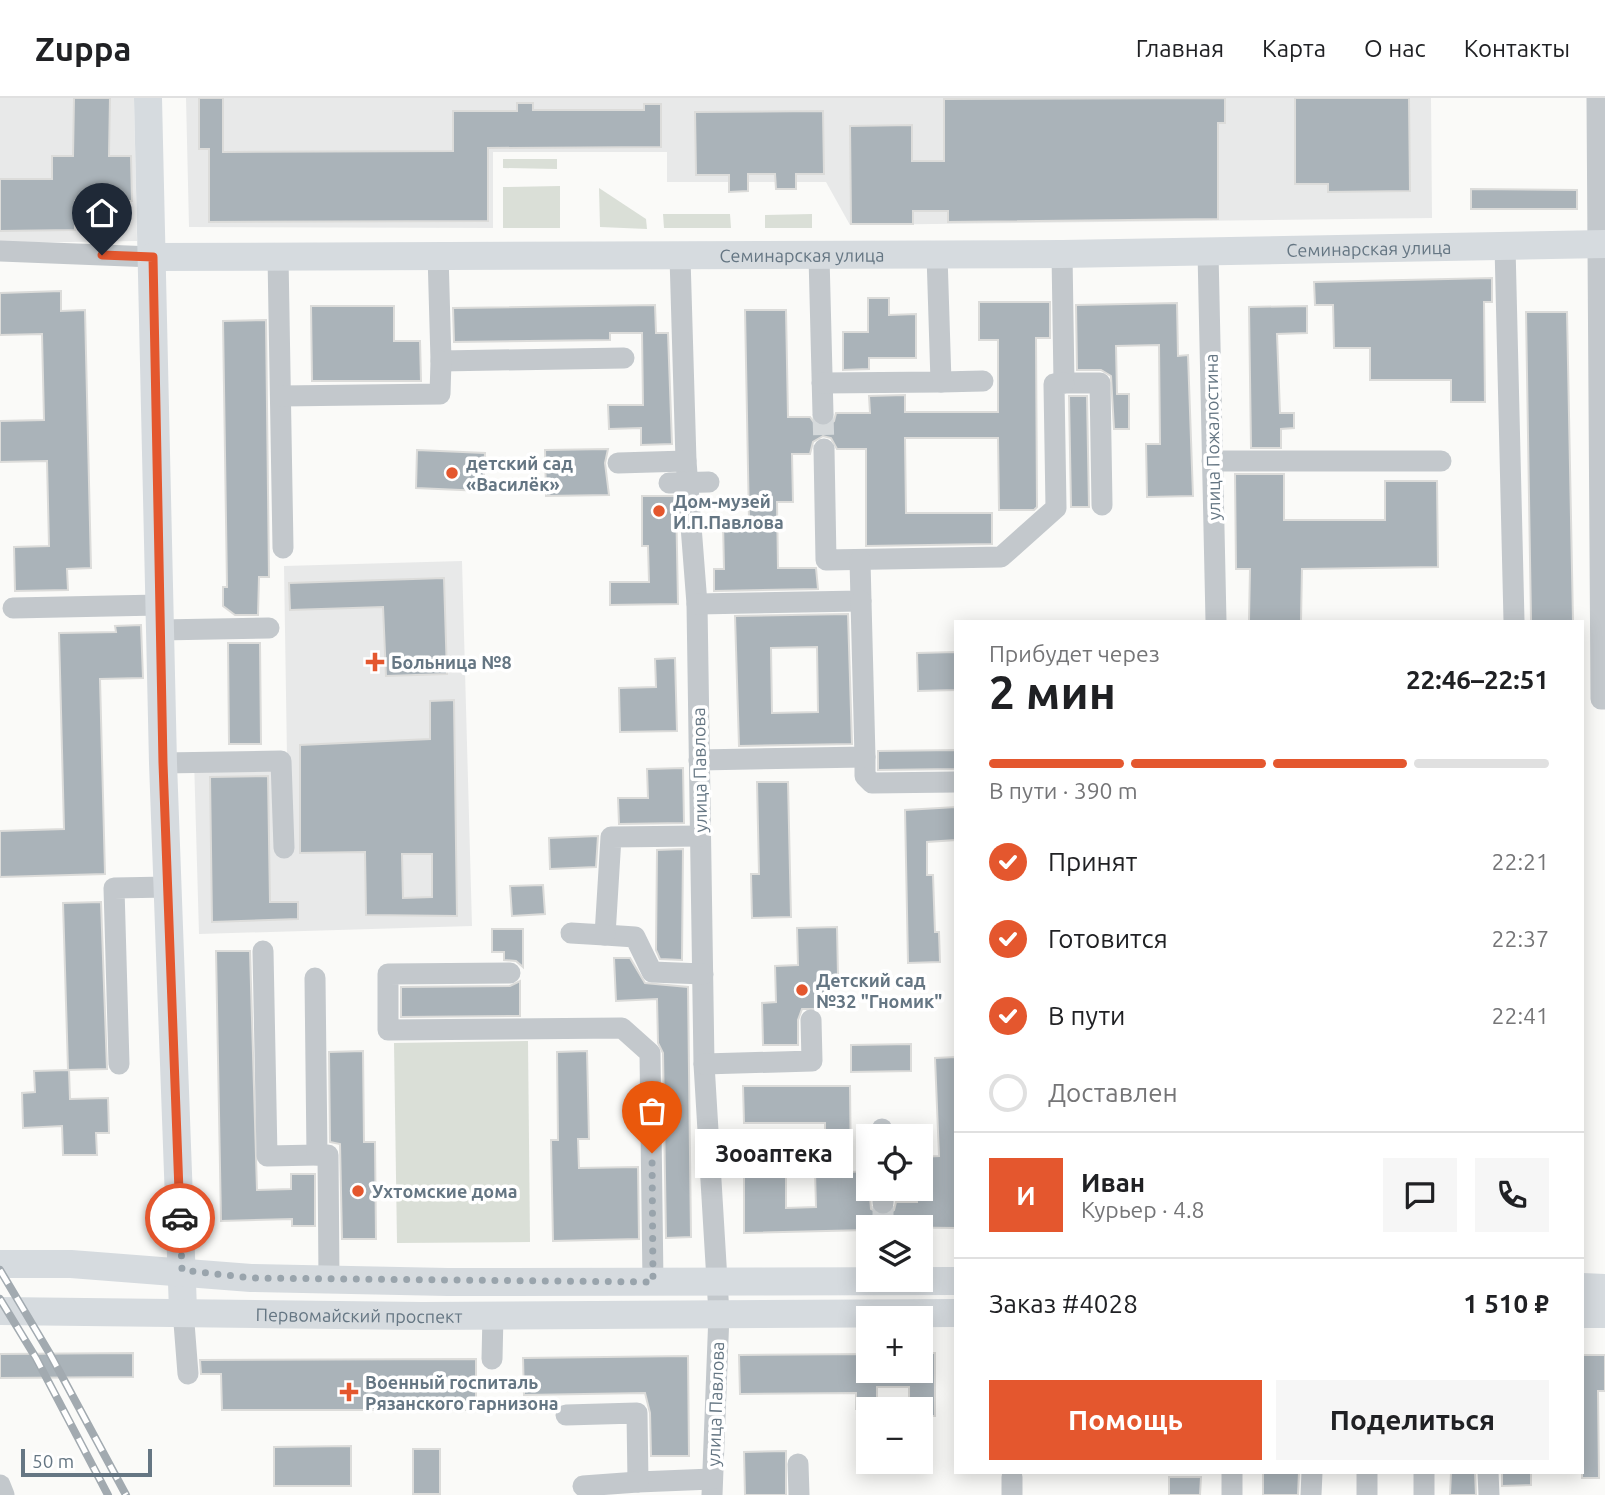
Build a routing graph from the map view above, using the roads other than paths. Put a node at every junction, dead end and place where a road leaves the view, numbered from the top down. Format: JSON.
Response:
{"nodes":[{"id":1,"x":148,"y":98,"type":"edge"},
{"id":2,"x":1597,"y":98,"type":"edge"},
{"id":3,"x":1602,"y":244,"type":"edge"},
{"id":4,"x":1504,"y":246,"type":"junction"},
{"id":5,"x":0,"y":251,"type":"edge"},
{"id":6,"x":1208,"y":252,"type":"junction"},
{"id":7,"x":438,"y":254,"type":"junction"},
{"id":8,"x":1062,"y":254,"type":"junction"},
{"id":9,"x":937,"y":255,"type":"junction"},
{"id":10,"x":278,"y":256,"type":"junction"},
{"id":11,"x":819,"y":256,"type":"junction"},
{"id":12,"x":153,"y":257,"type":"junction"},
{"id":13,"x":680,"y":257,"type":"junction"},
{"id":14,"x":624,"y":358,"type":"dead end"},
{"id":15,"x":441,"y":361,"type":"junction"},
{"id":16,"x":982,"y":381,"type":"dead end"},
{"id":17,"x":940,"y":382,"type":"junction"},
{"id":18,"x":822,"y":383,"type":"junction"},
{"id":19,"x":1064,"y":383,"type":"junction"},
{"id":20,"x":281,"y":396,"type":"junction"},
{"id":21,"x":823,"y":414,"type":"tunnel mouth"},
{"id":22,"x":824,"y":449,"type":"tunnel mouth"},
{"id":23,"x":1212,"y":461,"type":"junction"},
{"id":24,"x":1441,"y":461,"type":"dead end"},
{"id":25,"x":618,"y":463,"type":"dead end"},
{"id":26,"x":681,"y":475,"type":"junction"},
{"id":27,"x":709,"y":482,"type":"dead end"},
{"id":28,"x":1102,"y":505,"type":"dead end"},
{"id":29,"x":283,"y":548,"type":"dead end"},
{"id":30,"x":860,"y":559,"type":"junction"},
{"id":31,"x":861,"y":601,"type":"junction"},
{"id":32,"x":697,"y":604,"type":"junction"},
{"id":33,"x":13,"y":608,"type":"dead end"},
{"id":34,"x":159,"y":617,"type":"junction"},
{"id":35,"x":1216,"y":620,"type":"edge"},
{"id":36,"x":1514,"y":620,"type":"edge"},
{"id":37,"x":269,"y":628,"type":"dead end"},
{"id":38,"x":1605,"y":699,"type":"edge"},
{"id":39,"x":865,"y":757,"type":"junction"},
{"id":40,"x":699,"y":760,"type":"junction"},
{"id":41,"x":163,"y":763,"type":"junction"},
{"id":42,"x":954,"y":782,"type":"edge"},
{"id":43,"x":701,"y":836,"type":"junction"},
{"id":44,"x":284,"y":848,"type":"dead end"},
{"id":45,"x":168,"y":887,"type":"junction"},
{"id":46,"x":571,"y":933,"type":"dead end"},
{"id":47,"x":605,"y":935,"type":"junction"},
{"id":48,"x":263,"y":951,"type":"dead end"},
{"id":49,"x":510,"y":973,"type":"dead end"},
{"id":50,"x":703,"y":974,"type":"junction"},
{"id":51,"x":315,"y":978,"type":"dead end"},
{"id":52,"x":811,"y":1020,"type":"dead end"},
{"id":53,"x":119,"y":1064,"type":"dead end"},
{"id":54,"x":704,"y":1064,"type":"junction"},
{"id":55,"x":317,"y":1155,"type":"junction"},
{"id":56,"x":0,"y":1264,"type":"edge"},
{"id":57,"x":182,"y":1270,"type":"junction"},
{"id":58,"x":329,"y":1278,"type":"junction"},
{"id":59,"x":856,"y":1281,"type":"edge"},
{"id":60,"x":933,"y":1281,"type":"edge"},
{"id":61,"x":954,"y":1281,"type":"edge"},
{"id":62,"x":653,"y":1282,"type":"junction"},
{"id":63,"x":717,"y":1283,"type":"junction"},
{"id":64,"x":1584,"y":1287,"type":"edge"},
{"id":65,"x":1605,"y":1287,"type":"edge"},
{"id":66,"x":183,"y":1310,"type":"junction"},
{"id":67,"x":0,"y":1311,"type":"edge"},
{"id":68,"x":954,"y":1313,"type":"edge"},
{"id":69,"x":719,"y":1314,"type":"junction"},
{"id":70,"x":1584,"y":1314,"type":"edge"},
{"id":71,"x":1605,"y":1314,"type":"edge"},
{"id":72,"x":493,"y":1315,"type":"junction"},
{"id":73,"x":492,"y":1359,"type":"dead end"},
{"id":74,"x":188,"y":1374,"type":"dead end"},
{"id":75,"x":566,"y":1415,"type":"dead end"},
{"id":76,"x":798,"y":1464,"type":"dead end"},
{"id":77,"x":1231,"y":1474,"type":"edge"},
{"id":78,"x":1311,"y":1474,"type":"edge"},
{"id":79,"x":1367,"y":1474,"type":"edge"},
{"id":80,"x":1423,"y":1474,"type":"edge"},
{"id":81,"x":1488,"y":1474,"type":"edge"},
{"id":82,"x":638,"y":1482,"type":"junction"},
{"id":83,"x":0,"y":1485,"type":"edge"},
{"id":84,"x":583,"y":1486,"type":"dead end"},
{"id":85,"x":712,"y":1487,"type":"edge"},
{"id":86,"x":4,"y":1495,"type":"edge"},
{"id":87,"x":799,"y":1495,"type":"edge"},
{"id":88,"x":1232,"y":1495,"type":"edge"},
{"id":89,"x":1311,"y":1495,"type":"edge"},
{"id":90,"x":1367,"y":1495,"type":"edge"},
{"id":91,"x":1424,"y":1495,"type":"edge"},
{"id":92,"x":1489,"y":1495,"type":"edge"}],
"edges":[{"from":1,"to":12,"type":"main road"},
{"from":2,"to":3,"type":"street"},
{"from":3,"to":4,"type":"main road","name":"Семинарская улица"},
{"from":3,"to":38,"type":"street"},
{"from":4,"to":6,"type":"main road","name":"Семинарская улица"},
{"from":4,"to":36,"type":"street"},
{"from":5,"to":12,"type":"street","name":"Семинарская улица"},
{"from":6,"to":8,"type":"main road","name":"Семинарская улица"},
{"from":6,"to":23,"type":"street","name":"улица Пожалостина"},
{"from":7,"to":10,"type":"main road","name":"Семинарская улица"},
{"from":7,"to":13,"type":"main road","name":"Семинарская улица"},
{"from":7,"to":15,"type":"street"},
{"from":8,"to":9,"type":"main road","name":"Семинарская улица"},
{"from":8,"to":19,"type":"street"},
{"from":9,"to":11,"type":"main road","name":"Семинарская улица"},
{"from":9,"to":17,"type":"street"},
{"from":10,"to":12,"type":"main road","name":"Семинарская улица"},
{"from":10,"to":20,"type":"street"},
{"from":11,"to":13,"type":"main road","name":"Семинарская улица"},
{"from":11,"to":18,"type":"street"},
{"from":12,"to":34,"type":"main road"},
{"from":13,"to":26,"type":"street","name":"улица Павлова"},
{"from":14,"to":15,"type":"street"},
{"from":15,"to":20,"type":"street"},
{"from":16,"to":17,"type":"street"},
{"from":17,"to":18,"type":"street"},
{"from":18,"to":21,"type":"street"},
{"from":19,"to":28,"type":"street"},
{"from":19,"to":30,"type":"street"},
{"from":20,"to":29,"type":"street"},
{"from":22,"to":30,"type":"street"},
{"from":23,"to":24,"type":"street"},
{"from":23,"to":35,"type":"street","name":"улица Пожалостина"},
{"from":25,"to":26,"type":"street"},
{"from":26,"to":27,"type":"street"},
{"from":26,"to":32,"type":"street","name":"улица Павлова"},
{"from":30,"to":31,"type":"street"},
{"from":31,"to":32,"type":"street"},
{"from":31,"to":39,"type":"street"},
{"from":32,"to":40,"type":"street","name":"улица Павлова"},
{"from":33,"to":34,"type":"street"},
{"from":34,"to":37,"type":"street"},
{"from":34,"to":41,"type":"main road"},
{"from":39,"to":40,"type":"street"},
{"from":39,"to":42,"type":"street"},
{"from":40,"to":43,"type":"street","name":"улица Павлова"},
{"from":41,"to":44,"type":"street"},
{"from":41,"to":45,"type":"main road"},
{"from":43,"to":47,"type":"street"},
{"from":43,"to":50,"type":"street","name":"улица Павлова"},
{"from":45,"to":53,"type":"street"},
{"from":45,"to":57,"type":"main road"},
{"from":46,"to":47,"type":"street"},
{"from":47,"to":50,"type":"street"},
{"from":48,"to":55,"type":"street"},
{"from":49,"to":62,"type":"street"},
{"from":50,"to":54,"type":"street","name":"улица Павлова"},
{"from":51,"to":55,"type":"street"},
{"from":52,"to":54,"type":"street"},
{"from":54,"to":63,"type":"street","name":"улица Павлова"},
{"from":55,"to":58,"type":"street"},
{"from":56,"to":57,"type":"main road","name":"Первомайский проспект"},
{"from":57,"to":58,"type":"main road","name":"Первомайский проспект"},
{"from":57,"to":66,"type":"main road"},
{"from":58,"to":62,"type":"main road","name":"Первомайский проспект"},
{"from":59,"to":63,"type":"main road","name":"Первомайский проспект"},
{"from":60,"to":61,"type":"main road","name":"Первомайский проспект"},
{"from":62,"to":63,"type":"main road","name":"Первомайский проспект"},
{"from":63,"to":69,"type":"street"},
{"from":64,"to":65,"type":"main road"},
{"from":66,"to":67,"type":"main road","name":"Первомайский проспект"},
{"from":66,"to":72,"type":"main road","name":"Первомайский проспект"},
{"from":66,"to":74,"type":"street"},
{"from":68,"to":69,"type":"main road","name":"Первомайский проспект"},
{"from":69,"to":72,"type":"main road","name":"Первомайский проспект"},
{"from":69,"to":85,"type":"street","name":"улица Павлова"},
{"from":70,"to":71,"type":"main road"},
{"from":72,"to":73,"type":"street"},
{"from":75,"to":82,"type":"street"},
{"from":76,"to":87,"type":"street"},
{"from":77,"to":88,"type":"street"},
{"from":78,"to":89,"type":"street"},
{"from":79,"to":90,"type":"street"},
{"from":80,"to":91,"type":"street"},
{"from":81,"to":92,"type":"street"},
{"from":82,"to":84,"type":"street"},
{"from":82,"to":85,"type":"street"},
{"from":83,"to":86,"type":"street"}]}
